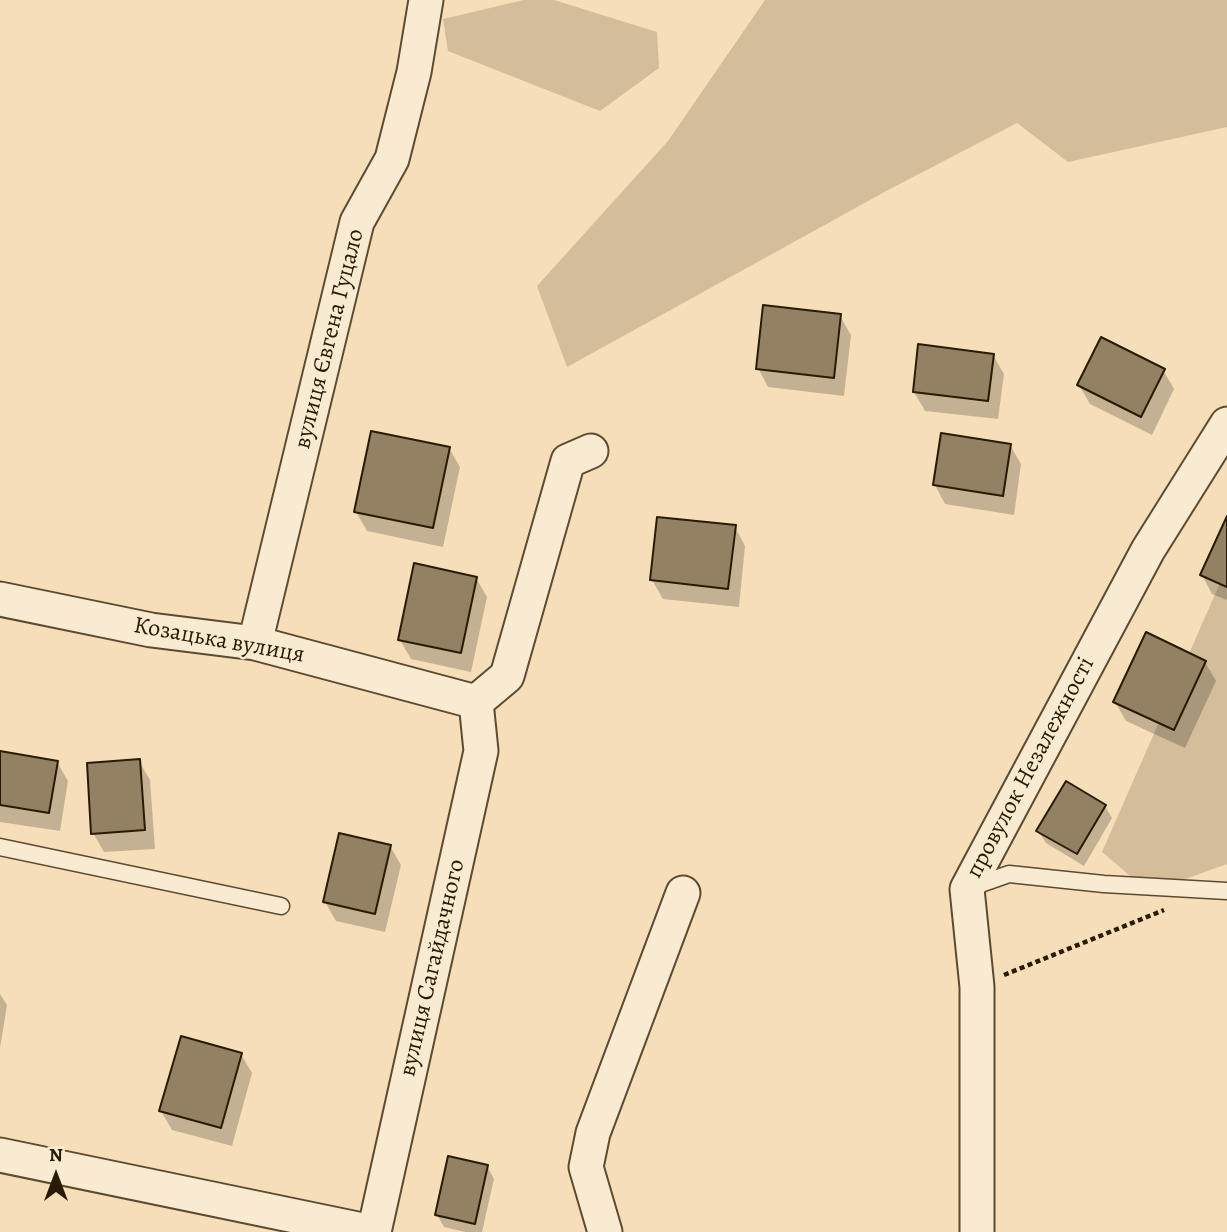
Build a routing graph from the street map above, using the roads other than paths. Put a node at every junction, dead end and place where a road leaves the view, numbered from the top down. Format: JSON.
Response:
{"nodes":[{"id":1,"x":426,"y":0,"type":"edge"},
{"id":2,"x":1227,"y":424,"type":"edge"},
{"id":3,"x":591,"y":451,"type":"dead end"},
{"id":4,"x":0,"y":599,"type":"edge"},
{"id":5,"x":256,"y":643,"type":"junction"},
{"id":6,"x":477,"y":702,"type":"junction"},
{"id":7,"x":0,"y":847,"type":"edge"},
{"id":8,"x":967,"y":889,"type":"junction"},
{"id":9,"x":1227,"y":891,"type":"edge"},
{"id":10,"x":682,"y":893,"type":"dead end"},
{"id":11,"x":281,"y":906,"type":"dead end"},
{"id":12,"x":0,"y":1155,"type":"edge"},
{"id":13,"x":373,"y":1232,"type":"edge"},
{"id":14,"x":605,"y":1232,"type":"edge"},
{"id":15,"x":977,"y":1232,"type":"edge"}],
"edges":[{"from":1,"to":5,"type":"street","name":"вулиця Євгена Гуцало"},
{"from":2,"to":8,"type":"street","name":"провулок Незалежності"},
{"from":3,"to":6,"type":"street"},
{"from":4,"to":5,"type":"street","name":"Козацька вулиця"},
{"from":5,"to":6,"type":"street","name":"Козацька вулиця"},
{"from":6,"to":13,"type":"street","name":"вулиця Сагайдачного"},
{"from":7,"to":11,"type":"lane"},
{"from":8,"to":9,"type":"lane"},
{"from":8,"to":15,"type":"street","name":"провулок Незалежності"},
{"from":10,"to":14,"type":"street"},
{"from":12,"to":13,"type":"street"}]}
